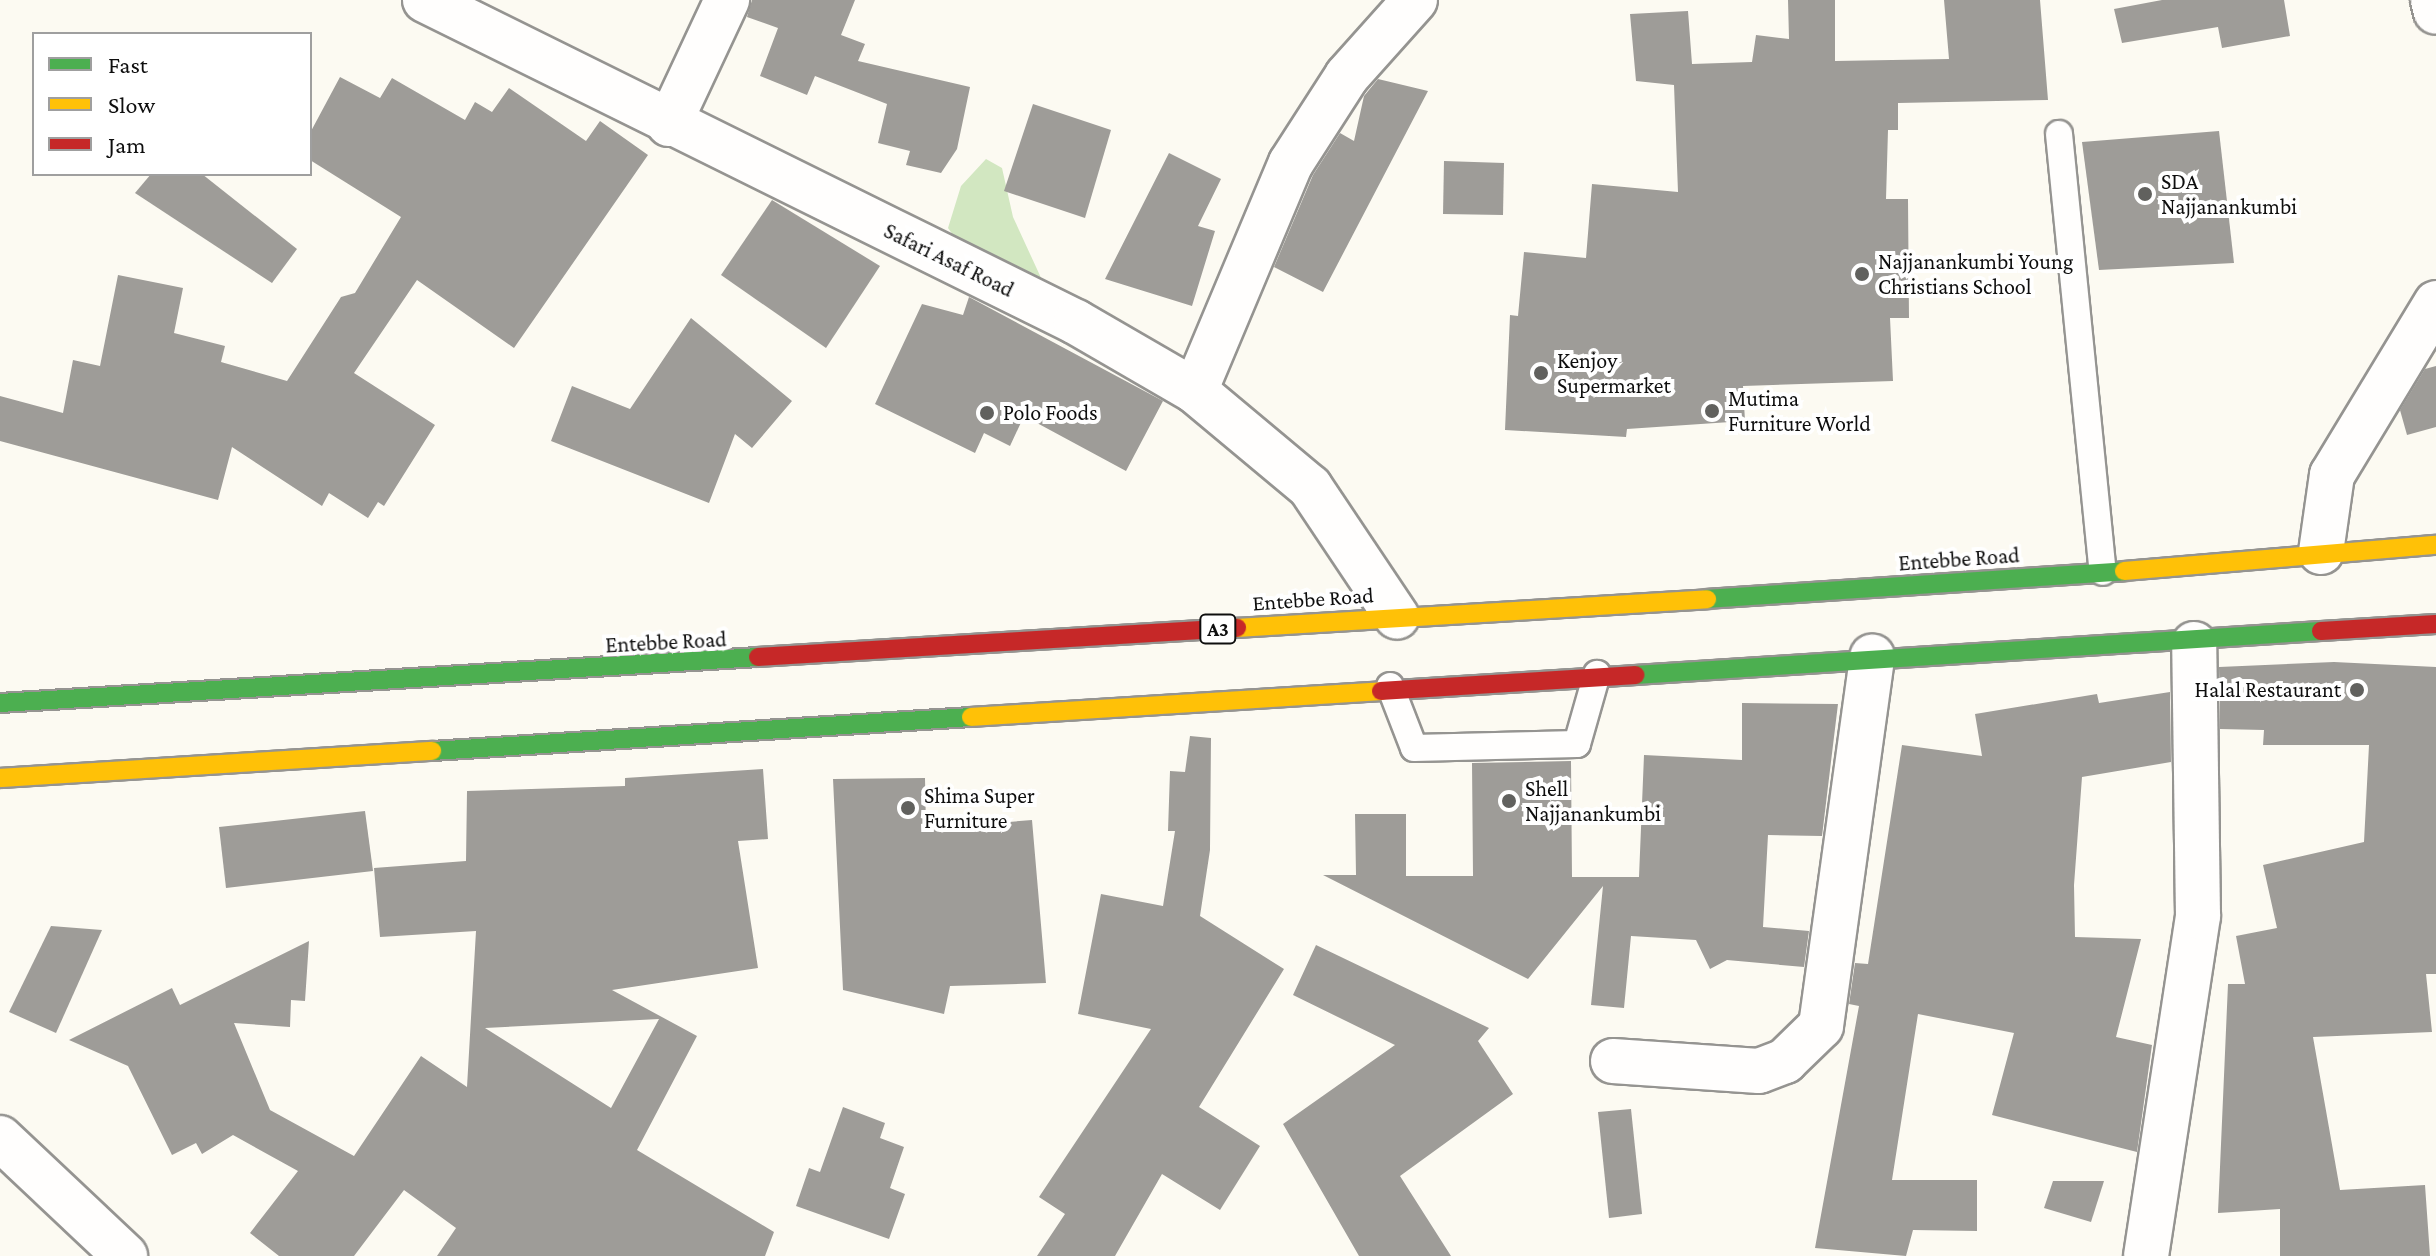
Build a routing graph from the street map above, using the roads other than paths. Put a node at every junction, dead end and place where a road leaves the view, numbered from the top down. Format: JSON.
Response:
{"nodes":[{"id":1,"x":425,"y":0,"type":"edge"},
{"id":2,"x":727,"y":0,"type":"edge"},
{"id":3,"x":1415,"y":0,"type":"edge"},
{"id":4,"x":2433,"y":0,"type":"edge"},
{"id":5,"x":2436,"y":12,"type":"edge"},
{"id":6,"x":669,"y":124,"type":"junction"},
{"id":7,"x":2059,"y":134,"type":"dead end"},
{"id":8,"x":2436,"y":303,"type":"edge"},
{"id":9,"x":1195,"y":391,"type":"junction"},
{"id":10,"x":2436,"y":545,"type":"edge"},
{"id":11,"x":2321,"y":552,"type":"junction"},
{"id":12,"x":2103,"y":572,"type":"junction"},
{"id":13,"x":1397,"y":617,"type":"junction"},
{"id":14,"x":2436,"y":624,"type":"edge"},
{"id":15,"x":2194,"y":644,"type":"junction"},
{"id":16,"x":1872,"y":657,"type":"junction"},
{"id":17,"x":1597,"y":674,"type":"junction"},
{"id":18,"x":1390,"y":686,"type":"junction"},
{"id":19,"x":0,"y":703,"type":"edge"},
{"id":20,"x":0,"y":778,"type":"edge"},
{"id":21,"x":1613,"y":1061,"type":"dead end"},
{"id":22,"x":0,"y":1138,"type":"edge"},
{"id":23,"x":125,"y":1256,"type":"edge"},
{"id":24,"x":2146,"y":1256,"type":"edge"}],
"edges":[{"from":1,"to":6,"type":"street","name":"Safari Asaf Road"},
{"from":2,"to":6,"type":"street"},
{"from":3,"to":9,"type":"street"},
{"from":4,"to":5,"type":"street"},
{"from":6,"to":9,"type":"street","name":"Safari Asaf Road"},
{"from":7,"to":12,"type":"lane"},
{"from":8,"to":11,"type":"street"},
{"from":9,"to":13,"type":"street","name":"Safari Asaf Road"},
{"from":10,"to":11,"type":"main road","name":"Entebbe Road","number":"A3"},
{"from":11,"to":12,"type":"main road","name":"Entebbe Road","number":"A3"},
{"from":12,"to":13,"type":"main road","name":"Entebbe Road","number":"A3"},
{"from":13,"to":19,"type":"main road","name":"Entebbe Road","number":"A3"},
{"from":14,"to":15,"type":"main road"},
{"from":15,"to":16,"type":"main road"},
{"from":15,"to":24,"type":"street"},
{"from":16,"to":17,"type":"main road"},
{"from":16,"to":21,"type":"street"},
{"from":17,"to":18,"type":"main road"},
{"from":17,"to":18,"type":"lane"},
{"from":18,"to":20,"type":"main road"},
{"from":22,"to":23,"type":"street"}]}
